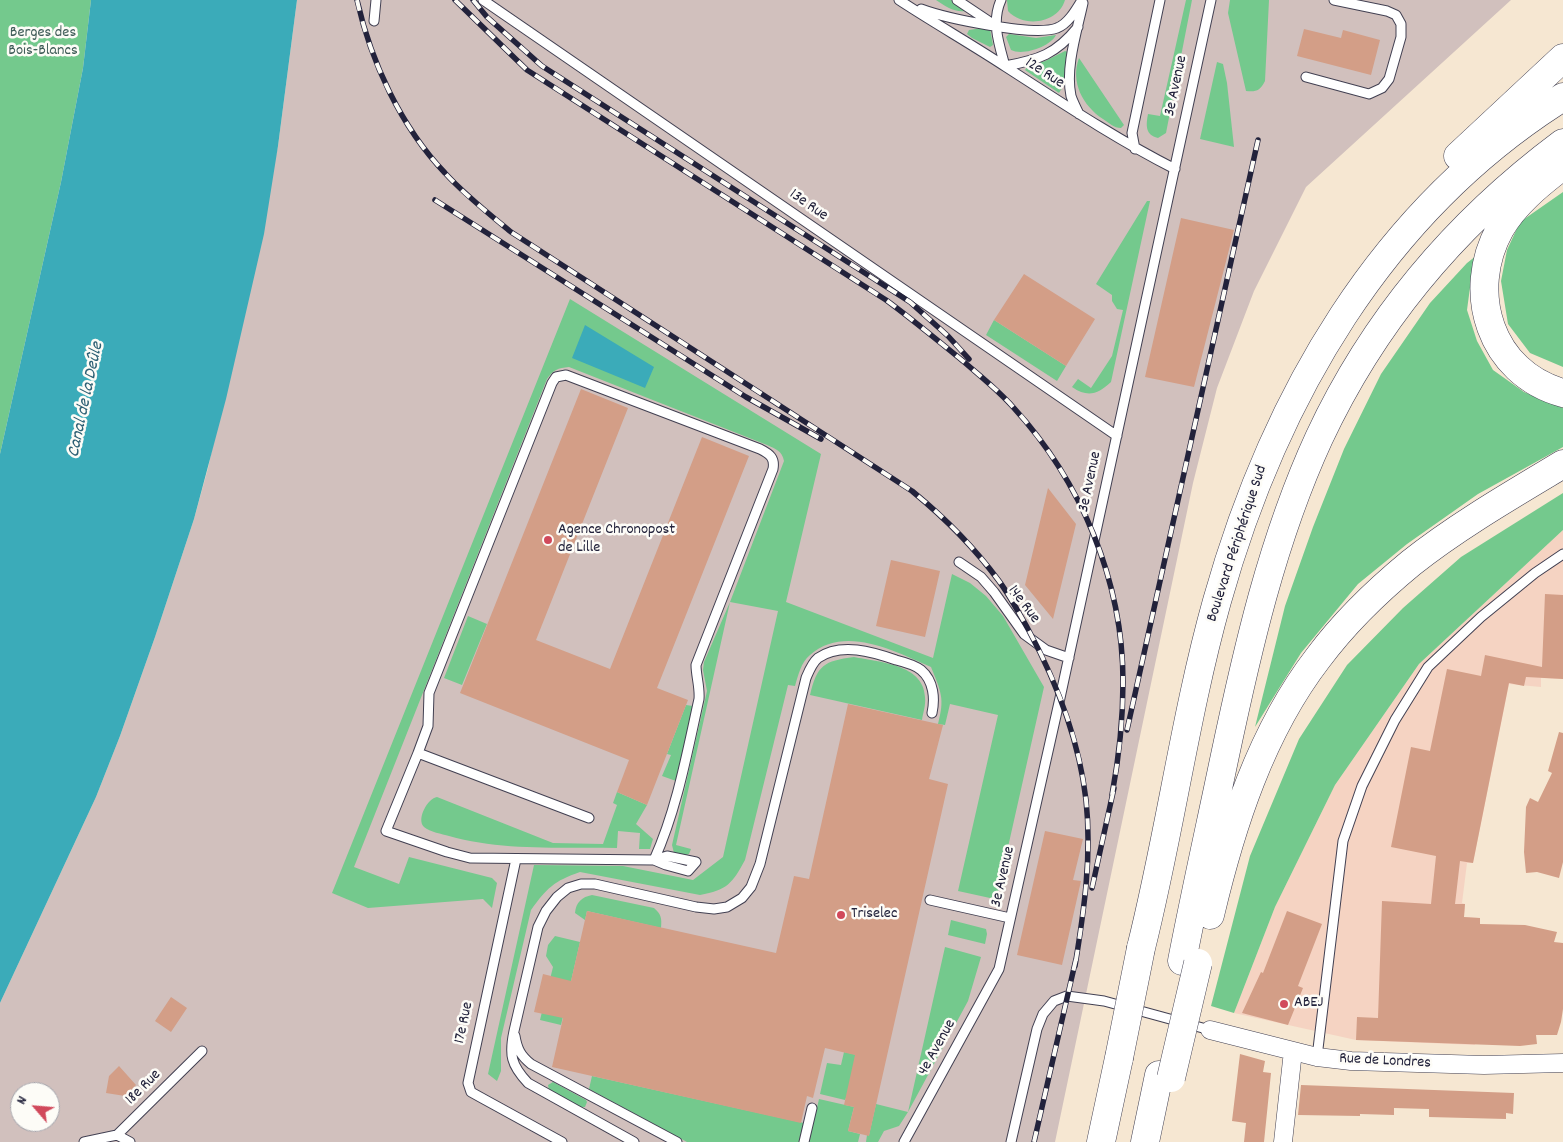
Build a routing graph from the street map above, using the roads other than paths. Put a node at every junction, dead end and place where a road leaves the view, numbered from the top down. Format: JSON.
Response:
{"nodes":[{"id":1,"x":376,"y":0,"type":"edge"},
{"id":2,"x":482,"y":0,"type":"edge"},
{"id":3,"x":957,"y":0,"type":"edge"},
{"id":4,"x":1001,"y":0,"type":"edge"},
{"id":5,"x":1083,"y":0,"type":"edge"},
{"id":6,"x":1160,"y":0,"type":"edge"},
{"id":7,"x":1211,"y":0,"type":"edge"},
{"id":8,"x":1334,"y":0,"type":"edge"},
{"id":9,"x":901,"y":1,"type":"edge"},
{"id":10,"x":374,"y":21,"type":"dead end"},
{"id":11,"x":996,"y":25,"type":"junction"},
{"id":12,"x":1078,"y":27,"type":"junction"},
{"id":13,"x":1563,"y":58,"type":"edge"},
{"id":14,"x":1005,"y":66,"type":"junction"},
{"id":15,"x":1306,"y":77,"type":"dead end"},
{"id":16,"x":1563,"y":97,"type":"edge"},
{"id":17,"x":1080,"y":115,"type":"junction"},
{"id":18,"x":1563,"y":143,"type":"edge"},
{"id":19,"x":1135,"y":149,"type":"junction"},
{"id":20,"x":1563,"y":165,"type":"edge"},
{"id":21,"x":1175,"y":169,"type":"junction"},
{"id":22,"x":1352,"y":301,"type":"junction"},
{"id":23,"x":1563,"y":393,"type":"edge"},
{"id":24,"x":1117,"y":436,"type":"junction"},
{"id":25,"x":1563,"y":464,"type":"edge"},
{"id":26,"x":1563,"y":554,"type":"edge"},
{"id":27,"x":959,"y":562,"type":"dead end"},
{"id":28,"x":1069,"y":658,"type":"junction"},
{"id":29,"x":932,"y":713,"type":"dead end"},
{"id":30,"x":418,"y":753,"type":"junction"},
{"id":31,"x":589,"y":818,"type":"dead end"},
{"id":32,"x":516,"y":858,"type":"junction"},
{"id":33,"x":930,"y":900,"type":"dead end"},
{"id":34,"x":1010,"y":918,"type":"junction"},
{"id":35,"x":1190,"y":962,"type":"junction"},
{"id":36,"x":998,"y":969,"type":"joint"},
{"id":37,"x":1210,"y":1030,"type":"joint"},
{"id":38,"x":514,"y":1031,"type":"junction"},
{"id":39,"x":202,"y":1051,"type":"dead end"},
{"id":40,"x":1293,"y":1051,"type":"junction"},
{"id":41,"x":1317,"y":1057,"type":"junction"},
{"id":42,"x":1563,"y":1063,"type":"edge"},
{"id":43,"x":1165,"y":1077,"type":"junction"},
{"id":44,"x":812,"y":1108,"type":"dead end"},
{"id":45,"x":117,"y":1135,"type":"junction"},
{"id":46,"x":84,"y":1142,"type":"edge"},
{"id":47,"x":130,"y":1142,"type":"edge"},
{"id":48,"x":562,"y":1142,"type":"edge"},
{"id":49,"x":634,"y":1142,"type":"edge"},
{"id":50,"x":677,"y":1142,"type":"edge"},
{"id":51,"x":804,"y":1142,"type":"edge"},
{"id":52,"x":904,"y":1142,"type":"edge"},
{"id":53,"x":1011,"y":1142,"type":"edge"},
{"id":54,"x":1101,"y":1142,"type":"edge"},
{"id":55,"x":1145,"y":1142,"type":"edge"},
{"id":56,"x":1155,"y":1142,"type":"edge"},
{"id":57,"x":1283,"y":1142,"type":"edge"}],
"edges":[{"from":1,"to":10,"type":"lane"},
{"from":2,"to":24,"type":"lane","name":"13e Rue"},
{"from":3,"to":11,"type":"lane"},
{"from":4,"to":11,"type":"lane"},
{"from":5,"to":11,"type":"lane"},
{"from":5,"to":12,"type":"lane"},
{"from":6,"to":19,"type":"lane"},
{"from":7,"to":21,"type":"lane","name":"3e Avenue"},
{"from":8,"to":15,"type":"lane"},
{"from":9,"to":11,"type":"lane"},
{"from":9,"to":14,"type":"lane","name":"12e Rue"},
{"from":11,"to":14,"type":"lane"},
{"from":12,"to":14,"type":"lane"},
{"from":12,"to":17,"type":"lane"},
{"from":13,"to":22,"type":"highway"},
{"from":14,"to":17,"type":"lane","name":"12e Rue"},
{"from":16,"to":22,"type":"highway","name":"Boulevard Périphérique Sud"},
{"from":17,"to":19,"type":"lane","name":"12e Rue"},
{"from":18,"to":35,"type":"highway"},
{"from":19,"to":21,"type":"lane","name":"12e Rue"},
{"from":20,"to":23,"type":"highway"},
{"from":21,"to":24,"type":"lane","name":"3e Avenue"},
{"from":22,"to":54,"type":"highway","name":"Boulevard Périphérique Sud","bridge":true},
{"from":24,"to":28,"type":"lane","name":"3e Avenue"},
{"from":25,"to":35,"type":"highway"},
{"from":26,"to":41,"type":"lane"},
{"from":27,"to":28,"type":"lane","name":"14e Rue"},
{"from":28,"to":34,"type":"lane","name":"3e Avenue"},
{"from":29,"to":38,"type":"lane"},
{"from":30,"to":31,"type":"lane"},
{"from":30,"to":32,"type":"lane"},
{"from":30,"to":32,"type":"lane"},
{"from":32,"to":48,"type":"lane","name":"17e Rue"},
{"from":33,"to":34,"type":"lane"},
{"from":34,"to":36,"type":"lane","name":"3e Avenue"},
{"from":35,"to":43,"type":"highway"},
{"from":36,"to":52,"type":"lane","name":"4e Avenue"},
{"from":37,"to":40,"type":"street","name":"Rue de Londres"},
{"from":37,"to":53,"type":"lane"},
{"from":38,"to":49,"type":"lane"},
{"from":38,"to":50,"type":"lane"},
{"from":39,"to":45,"type":"lane","name":"18e Rue"},
{"from":40,"to":41,"type":"street","name":"Rue de Londres"},
{"from":40,"to":57,"type":"street"},
{"from":41,"to":42,"type":"street","name":"Rue de Londres"},
{"from":43,"to":55,"type":"highway"},
{"from":43,"to":56,"type":"highway"},
{"from":44,"to":51,"type":"lane"},
{"from":45,"to":46,"type":"lane"},
{"from":45,"to":47,"type":"lane"}]}
